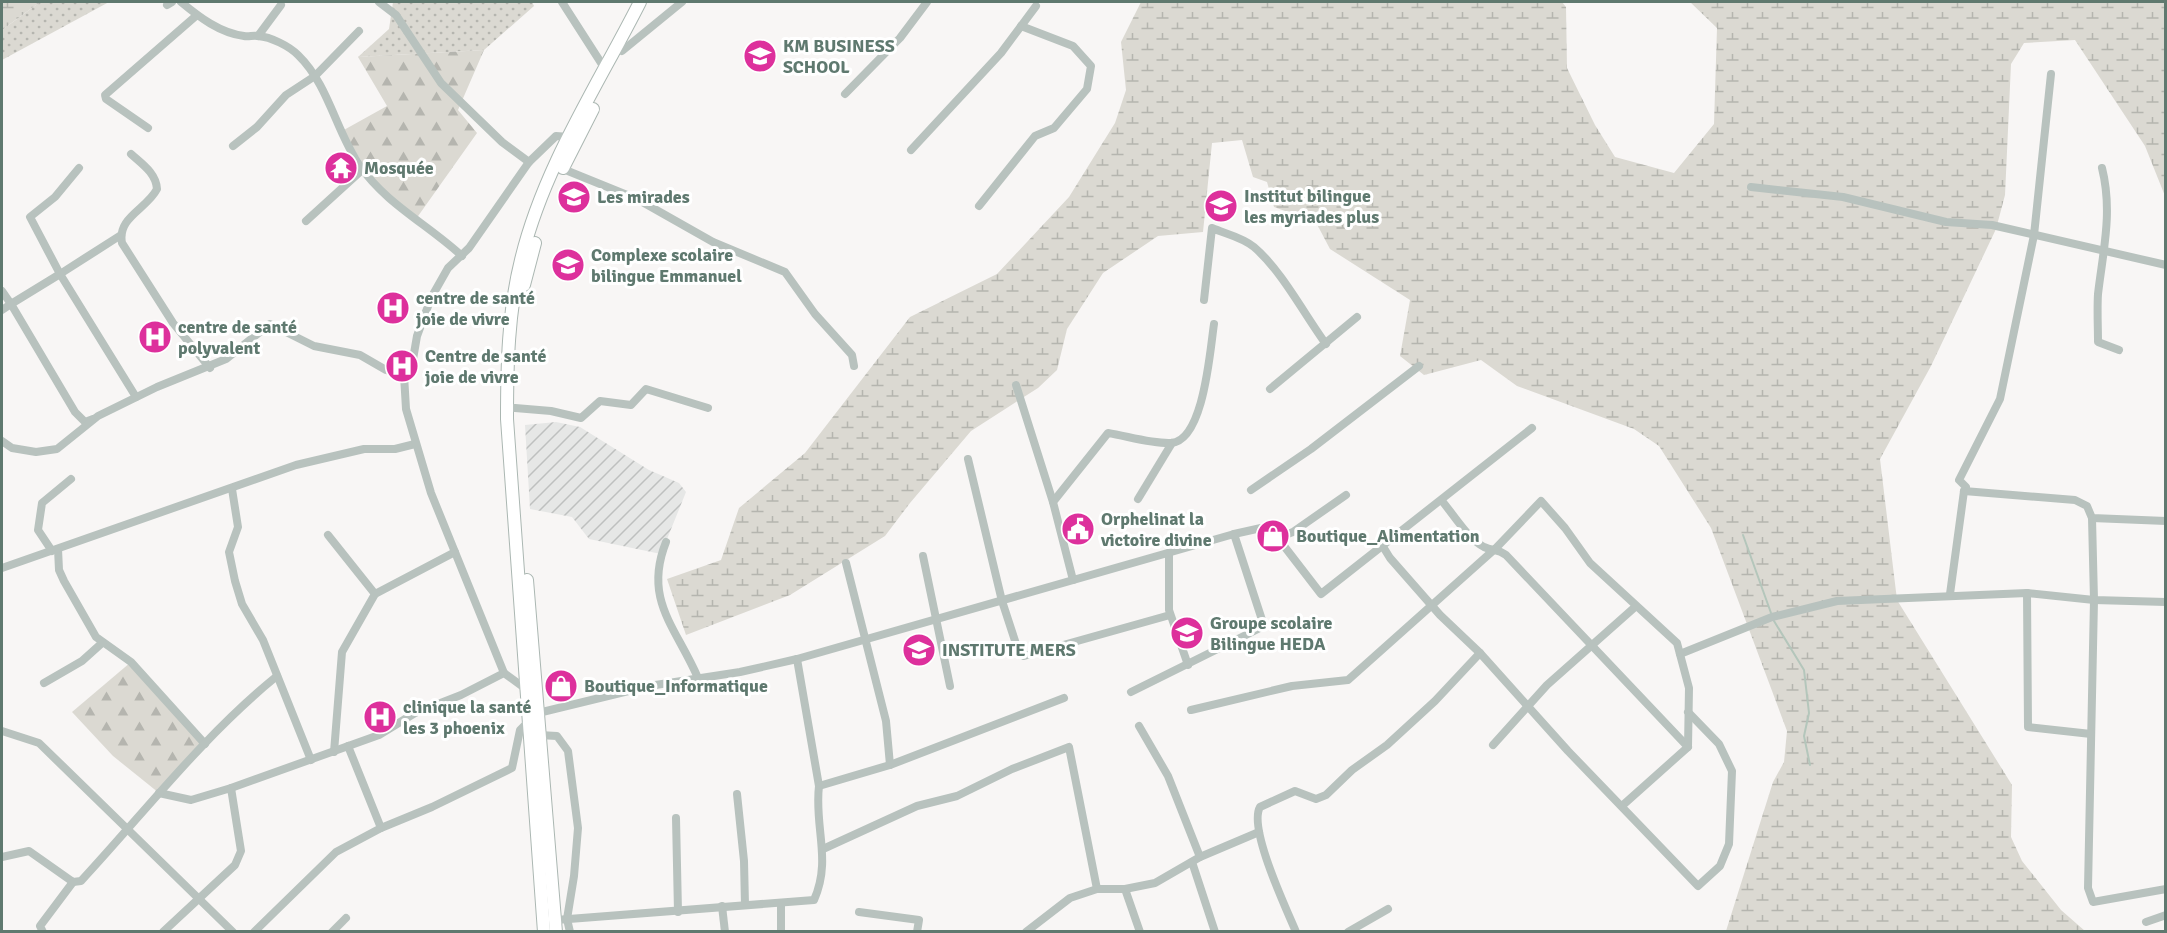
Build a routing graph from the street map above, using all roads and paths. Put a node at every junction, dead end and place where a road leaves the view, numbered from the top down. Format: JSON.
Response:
{"nodes":[{"id":1,"x":181,"y":2,"type":"edge"},
{"id":2,"x":379,"y":2,"type":"edge"},
{"id":3,"x":562,"y":2,"type":"edge"},
{"id":4,"x":645,"y":2,"type":"edge"},
{"id":5,"x":682,"y":2,"type":"edge"},
{"id":6,"x":927,"y":2,"type":"edge"},
{"id":7,"x":281,"y":5,"type":"dead end"},
{"id":8,"x":1035,"y":6,"type":"dead end"},
{"id":9,"x":637,"y":10,"type":"edge"},
{"id":10,"x":197,"y":15,"type":"junction"},
{"id":11,"x":1021,"y":26,"type":"junction"},
{"id":12,"x":359,"y":31,"type":"dead end"},
{"id":13,"x":258,"y":36,"type":"junction"},
{"id":14,"x":622,"y":51,"type":"junction"},
{"id":15,"x":605,"y":69,"type":"junction"},
{"id":16,"x":2051,"y":74,"type":"dead end"},
{"id":17,"x":315,"y":76,"type":"junction"},
{"id":18,"x":846,"y":94,"type":"dead end"},
{"id":19,"x":148,"y":128,"type":"dead end"},
{"id":20,"x":569,"y":137,"type":"junction"},
{"id":21,"x":233,"y":147,"type":"dead end"},
{"id":22,"x":911,"y":150,"type":"dead end"},
{"id":23,"x":131,"y":154,"type":"dead end"},
{"id":24,"x":529,"y":162,"type":"junction"},
{"id":25,"x":79,"y":168,"type":"dead end"},
{"id":26,"x":2102,"y":168,"type":"dead end"},
{"id":27,"x":563,"y":169,"type":"junction"},
{"id":28,"x":362,"y":170,"type":"junction"},
{"id":29,"x":1751,"y":187,"type":"dead end"},
{"id":30,"x":979,"y":206,"type":"dead end"},
{"id":31,"x":306,"y":221,"type":"dead end"},
{"id":32,"x":121,"y":235,"type":"junction"},
{"id":33,"x":2034,"y":235,"type":"junction"},
{"id":34,"x":2105,"y":251,"type":"junction"},
{"id":35,"x":462,"y":256,"type":"junction"},
{"id":36,"x":2165,"y":267,"type":"edge"},
{"id":37,"x":60,"y":274,"type":"junction"},
{"id":38,"x":2,"y":291,"type":"edge"},
{"id":39,"x":1204,"y":300,"type":"dead end"},
{"id":40,"x":11,"y":304,"type":"junction"},
{"id":41,"x":2,"y":310,"type":"edge"},
{"id":42,"x":1357,"y":317,"type":"dead end"},
{"id":43,"x":1214,"y":324,"type":"dead end"},
{"id":44,"x":1326,"y":344,"type":"junction"},
{"id":45,"x":2119,"y":350,"type":"dead end"},
{"id":46,"x":854,"y":366,"type":"dead end"},
{"id":47,"x":1419,"y":366,"type":"dead end"},
{"id":48,"x":210,"y":368,"type":"junction"},
{"id":49,"x":404,"y":375,"type":"junction"},
{"id":50,"x":1016,"y":385,"type":"dead end"},
{"id":51,"x":1270,"y":389,"type":"dead end"},
{"id":52,"x":136,"y":397,"type":"junction"},
{"id":53,"x":515,"y":408,"type":"junction"},
{"id":54,"x":708,"y":408,"type":"dead end"},
{"id":55,"x":95,"y":418,"type":"junction"},
{"id":56,"x":1532,"y":428,"type":"dead end"},
{"id":57,"x":2,"y":441,"type":"edge"},
{"id":58,"x":1172,"y":443,"type":"junction"},
{"id":59,"x":415,"y":444,"type":"junction"},
{"id":60,"x":968,"y":459,"type":"dead end"},
{"id":61,"x":70,"y":479,"type":"dead end"},
{"id":62,"x":232,"y":489,"type":"junction"},
{"id":63,"x":1251,"y":490,"type":"dead end"},
{"id":64,"x":1964,"y":491,"type":"junction"},
{"id":65,"x":1346,"y":495,"type":"dead end"},
{"id":66,"x":1138,"y":500,"type":"dead end"},
{"id":67,"x":1053,"y":501,"type":"junction"},
{"id":68,"x":1442,"y":501,"type":"junction"},
{"id":69,"x":2092,"y":518,"type":"junction"},
{"id":70,"x":2166,"y":521,"type":"edge"},
{"id":71,"x":1274,"y":533,"type":"junction"},
{"id":72,"x":1234,"y":534,"type":"junction"},
{"id":73,"x":327,"y":535,"type":"dead end"},
{"id":74,"x":666,"y":542,"type":"dead end"},
{"id":75,"x":1382,"y":545,"type":"junction"},
{"id":76,"x":1496,"y":548,"type":"junction"},
{"id":77,"x":55,"y":550,"type":"junction"},
{"id":78,"x":455,"y":552,"type":"junction"},
{"id":79,"x":1170,"y":553,"type":"junction"},
{"id":80,"x":923,"y":556,"type":"dead end"},
{"id":81,"x":846,"y":563,"type":"dead end"},
{"id":82,"x":2,"y":568,"type":"edge"},
{"id":83,"x":1073,"y":580,"type":"junction"},
{"id":84,"x":2027,"y":593,"type":"junction"},
{"id":85,"x":375,"y":594,"type":"junction"},
{"id":86,"x":1950,"y":594,"type":"junction"},
{"id":87,"x":2094,"y":600,"type":"junction"},
{"id":88,"x":1002,"y":601,"type":"junction"},
{"id":89,"x":2166,"y":602,"type":"edge"},
{"id":90,"x":1432,"y":606,"type":"junction"},
{"id":91,"x":1635,"y":608,"type":"junction"},
{"id":92,"x":1170,"y":615,"type":"junction"},
{"id":93,"x":938,"y":618,"type":"junction"},
{"id":94,"x":866,"y":638,"type":"junction"},
{"id":95,"x":102,"y":642,"type":"junction"},
{"id":96,"x":1591,"y":645,"type":"junction"},
{"id":97,"x":1480,"y":653,"type":"junction"},
{"id":98,"x":1680,"y":654,"type":"junction"},
{"id":99,"x":797,"y":659,"type":"junction"},
{"id":100,"x":1188,"y":665,"type":"junction"},
{"id":101,"x":504,"y":672,"type":"junction"},
{"id":102,"x":277,"y":676,"type":"junction"},
{"id":103,"x":698,"y":678,"type":"junction"},
{"id":104,"x":44,"y":683,"type":"dead end"},
{"id":105,"x":950,"y":686,"type":"dead end"},
{"id":106,"x":526,"y":689,"type":"junction"},
{"id":107,"x":1131,"y":692,"type":"dead end"},
{"id":108,"x":1064,"y":698,"type":"dead end"},
{"id":109,"x":1528,"y":705,"type":"junction"},
{"id":110,"x":1191,"y":710,"type":"dead end"},
{"id":111,"x":1689,"y":712,"type":"junction"},
{"id":112,"x":531,"y":717,"type":"junction"},
{"id":113,"x":1139,"y":726,"type":"dead end"},
{"id":114,"x":2,"y":730,"type":"edge"},
{"id":115,"x":2091,"y":734,"type":"junction"},
{"id":116,"x":539,"y":735,"type":"junction"},
{"id":117,"x":205,"y":744,"type":"junction"},
{"id":118,"x":1493,"y":745,"type":"dead end"},
{"id":119,"x":348,"y":746,"type":"junction"},
{"id":120,"x":1688,"y":747,"type":"junction"},
{"id":121,"x":334,"y":752,"type":"junction"},
{"id":122,"x":311,"y":760,"type":"junction"},
{"id":123,"x":890,"y":765,"type":"junction"},
{"id":124,"x":819,"y":786,"type":"junction"},
{"id":125,"x":231,"y":788,"type":"junction"},
{"id":126,"x":159,"y":793,"type":"junction"},
{"id":127,"x":737,"y":794,"type":"dead end"},
{"id":128,"x":1623,"y":805,"type":"junction"},
{"id":129,"x":676,"y":818,"type":"dead end"},
{"id":130,"x":127,"y":828,"type":"junction"},
{"id":131,"x":381,"y":828,"type":"junction"},
{"id":132,"x":1259,"y":832,"type":"junction"},
{"id":133,"x":823,"y":849,"type":"junction"},
{"id":134,"x":2,"y":857,"type":"edge"},
{"id":135,"x":1196,"y":859,"type":"junction"},
{"id":136,"x":73,"y":882,"type":"junction"},
{"id":137,"x":1097,"y":889,"type":"junction"},
{"id":138,"x":1125,"y":889,"type":"junction"},
{"id":139,"x":2166,"y":889,"type":"edge"},
{"id":140,"x":198,"y":898,"type":"junction"},
{"id":141,"x":781,"y":903,"type":"junction"},
{"id":142,"x":744,"y":905,"type":"junction"},
{"id":143,"x":722,"y":906,"type":"junction"},
{"id":144,"x":1388,"y":909,"type":"dead end"},
{"id":145,"x":678,"y":912,"type":"junction"},
{"id":146,"x":860,"y":912,"type":"dead end"},
{"id":147,"x":2166,"y":915,"type":"edge"},
{"id":148,"x":346,"y":918,"type":"dead end"},
{"id":149,"x":2146,"y":922,"type":"dead end"},
{"id":150,"x":559,"y":924,"type":"edge"},
{"id":151,"x":43,"y":932,"type":"edge"},
{"id":152,"x":163,"y":932,"type":"edge"},
{"id":153,"x":233,"y":932,"type":"edge"},
{"id":154,"x":254,"y":932,"type":"edge"},
{"id":155,"x":332,"y":932,"type":"edge"},
{"id":156,"x":544,"y":932,"type":"edge"},
{"id":157,"x":570,"y":932,"type":"edge"},
{"id":158,"x":725,"y":932,"type":"edge"},
{"id":159,"x":781,"y":932,"type":"edge"},
{"id":160,"x":917,"y":932,"type":"edge"},
{"id":161,"x":1026,"y":932,"type":"edge"},
{"id":162,"x":1140,"y":932,"type":"edge"},
{"id":163,"x":1215,"y":932,"type":"edge"},
{"id":164,"x":1296,"y":932,"type":"edge"},
{"id":165,"x":1348,"y":932,"type":"edge"}],
"edges":[{"from":1,"to":10,"type":"street"},
{"from":2,"to":24,"type":"street"},
{"from":3,"to":15,"type":"street"},
{"from":4,"to":9,"type":"main road"},
{"from":5,"to":14,"type":"street"},
{"from":6,"to":18,"type":"street"},
{"from":7,"to":13,"type":"street"},
{"from":8,"to":11,"type":"street"},
{"from":9,"to":14,"type":"main road"},
{"from":9,"to":15,"type":"main road"},
{"from":10,"to":13,"type":"street"},
{"from":10,"to":19,"type":"street"},
{"from":11,"to":22,"type":"street"},
{"from":11,"to":30,"type":"street"},
{"from":12,"to":17,"type":"street"},
{"from":13,"to":17,"type":"street"},
{"from":14,"to":27,"type":"main road"},
{"from":15,"to":20,"type":"main road"},
{"from":16,"to":33,"type":"street"},
{"from":17,"to":21,"type":"street"},
{"from":17,"to":28,"type":"street"},
{"from":20,"to":24,"type":"street"},
{"from":20,"to":106,"type":"main road"},
{"from":23,"to":32,"type":"street"},
{"from":24,"to":35,"type":"street"},
{"from":25,"to":37,"type":"street"},
{"from":26,"to":34,"type":"street"},
{"from":27,"to":46,"type":"street"},
{"from":27,"to":53,"type":"main road"},
{"from":28,"to":31,"type":"street"},
{"from":28,"to":35,"type":"street"},
{"from":29,"to":33,"type":"street"},
{"from":32,"to":37,"type":"street"},
{"from":32,"to":48,"type":"street"},
{"from":33,"to":34,"type":"street"},
{"from":33,"to":64,"type":"street"},
{"from":34,"to":36,"type":"street"},
{"from":34,"to":45,"type":"street"},
{"from":35,"to":49,"type":"street"},
{"from":37,"to":40,"type":"street"},
{"from":37,"to":52,"type":"street"},
{"from":38,"to":40,"type":"street"},
{"from":39,"to":44,"type":"street"},
{"from":40,"to":41,"type":"street"},
{"from":40,"to":55,"type":"street"},
{"from":42,"to":44,"type":"street"},
{"from":43,"to":58,"type":"street"},
{"from":44,"to":51,"type":"street"},
{"from":47,"to":63,"type":"street"},
{"from":48,"to":49,"type":"street"},
{"from":48,"to":52,"type":"street"},
{"from":49,"to":59,"type":"street"},
{"from":50,"to":67,"type":"street"},
{"from":52,"to":55,"type":"street"},
{"from":53,"to":54,"type":"street"},
{"from":53,"to":112,"type":"main road"},
{"from":55,"to":57,"type":"street"},
{"from":56,"to":68,"type":"street"},
{"from":58,"to":66,"type":"street"},
{"from":58,"to":67,"type":"street"},
{"from":59,"to":62,"type":"street"},
{"from":59,"to":78,"type":"street"},
{"from":60,"to":88,"type":"street"},
{"from":61,"to":77,"type":"street"},
{"from":62,"to":77,"type":"street"},
{"from":62,"to":102,"type":"street"},
{"from":64,"to":69,"type":"street"},
{"from":64,"to":86,"type":"street"},
{"from":65,"to":71,"type":"street"},
{"from":67,"to":83,"type":"street"},
{"from":68,"to":75,"type":"street"},
{"from":68,"to":76,"type":"street"},
{"from":69,"to":70,"type":"street"},
{"from":69,"to":87,"type":"street"},
{"from":71,"to":72,"type":"street"},
{"from":71,"to":75,"type":"street"},
{"from":72,"to":79,"type":"street"},
{"from":72,"to":100,"type":"street"},
{"from":73,"to":85,"type":"street"},
{"from":74,"to":103,"type":"street"},
{"from":75,"to":90,"type":"street"},
{"from":76,"to":90,"type":"street"},
{"from":76,"to":91,"type":"street"},
{"from":76,"to":96,"type":"street"},
{"from":77,"to":82,"type":"street"},
{"from":77,"to":95,"type":"street"},
{"from":78,"to":85,"type":"street"},
{"from":78,"to":101,"type":"street"},
{"from":79,"to":83,"type":"street"},
{"from":79,"to":92,"type":"street"},
{"from":80,"to":93,"type":"street"},
{"from":81,"to":94,"type":"street"},
{"from":83,"to":88,"type":"street"},
{"from":84,"to":86,"type":"street"},
{"from":84,"to":87,"type":"street"},
{"from":84,"to":115,"type":"street"},
{"from":85,"to":121,"type":"street"},
{"from":86,"to":98,"type":"street"},
{"from":87,"to":89,"type":"street"},
{"from":87,"to":115,"type":"street"},
{"from":88,"to":92,"type":"street"},
{"from":88,"to":93,"type":"street"},
{"from":90,"to":97,"type":"street"},
{"from":90,"to":110,"type":"street"},
{"from":91,"to":96,"type":"street"},
{"from":91,"to":98,"type":"street"},
{"from":92,"to":100,"type":"street"},
{"from":93,"to":94,"type":"street"},
{"from":93,"to":105,"type":"street"},
{"from":94,"to":99,"type":"street"},
{"from":94,"to":123,"type":"street"},
{"from":95,"to":104,"type":"street"},
{"from":95,"to":117,"type":"street"},
{"from":96,"to":109,"type":"street"},
{"from":96,"to":120,"type":"street"},
{"from":97,"to":109,"type":"street"},
{"from":97,"to":132,"type":"street"},
{"from":98,"to":111,"type":"street"},
{"from":99,"to":103,"type":"street"},
{"from":99,"to":124,"type":"street"},
{"from":100,"to":107,"type":"street"},
{"from":101,"to":106,"type":"street"},
{"from":101,"to":119,"type":"street"},
{"from":102,"to":117,"type":"street"},
{"from":102,"to":122,"type":"street"},
{"from":103,"to":112,"type":"street"},
{"from":106,"to":112,"type":"main road"},
{"from":108,"to":123,"type":"street"},
{"from":109,"to":118,"type":"street"},
{"from":109,"to":128,"type":"street"},
{"from":111,"to":120,"type":"street"},
{"from":111,"to":128,"type":"street"},
{"from":112,"to":116,"type":"main road"},
{"from":112,"to":131,"type":"street"},
{"from":112,"to":156,"type":"main road"},
{"from":113,"to":135,"type":"street"},
{"from":114,"to":130,"type":"street"},
{"from":115,"to":139,"type":"street"},
{"from":116,"to":150,"type":"main road"},
{"from":116,"to":150,"type":"street"},
{"from":117,"to":126,"type":"street"},
{"from":119,"to":121,"type":"street"},
{"from":119,"to":131,"type":"street"},
{"from":120,"to":128,"type":"street"},
{"from":121,"to":122,"type":"street"},
{"from":122,"to":125,"type":"street"},
{"from":123,"to":124,"type":"street"},
{"from":124,"to":133,"type":"street"},
{"from":125,"to":126,"type":"street"},
{"from":125,"to":140,"type":"street"},
{"from":126,"to":130,"type":"street"},
{"from":127,"to":142,"type":"street"},
{"from":129,"to":145,"type":"street"},
{"from":130,"to":136,"type":"street"},
{"from":130,"to":140,"type":"street"},
{"from":131,"to":154,"type":"street"},
{"from":132,"to":135,"type":"street"},
{"from":132,"to":164,"type":"street"},
{"from":133,"to":137,"type":"street"},
{"from":133,"to":141,"type":"street"},
{"from":134,"to":136,"type":"street"},
{"from":135,"to":138,"type":"street"},
{"from":135,"to":163,"type":"street"},
{"from":136,"to":151,"type":"street"},
{"from":137,"to":138,"type":"street"},
{"from":137,"to":161,"type":"street"},
{"from":138,"to":162,"type":"street"},
{"from":140,"to":152,"type":"street"},
{"from":140,"to":153,"type":"street"},
{"from":141,"to":142,"type":"street"},
{"from":141,"to":159,"type":"street"},
{"from":142,"to":143,"type":"street"},
{"from":143,"to":145,"type":"street"},
{"from":143,"to":158,"type":"street"},
{"from":144,"to":165,"type":"street"},
{"from":145,"to":150,"type":"street"},
{"from":146,"to":160,"type":"street"},
{"from":147,"to":149,"type":"street"},
{"from":148,"to":155,"type":"street"},
{"from":150,"to":157,"type":"street"}]}
